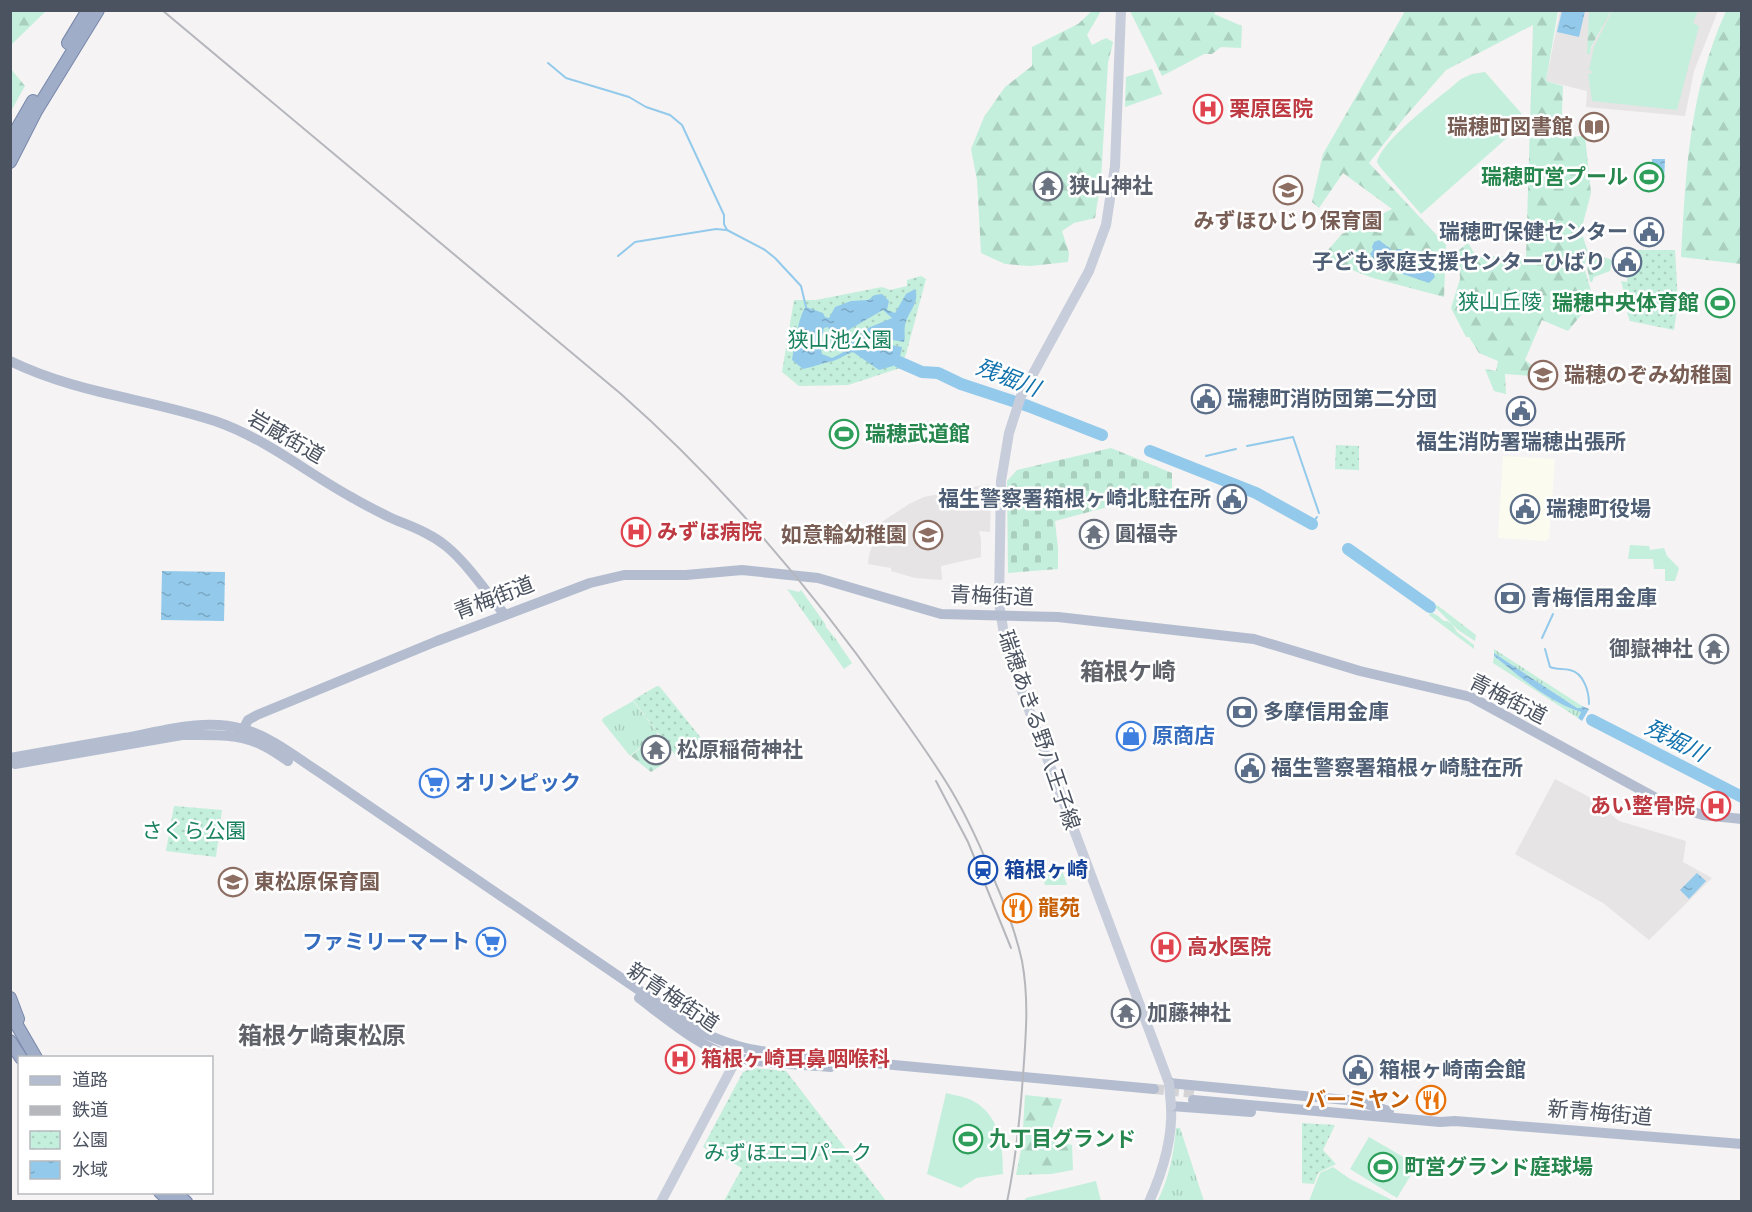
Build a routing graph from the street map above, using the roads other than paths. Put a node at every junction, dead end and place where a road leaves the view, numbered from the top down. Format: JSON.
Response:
{"nodes":[{"id":1,"x":88,"y":10,"type":"edge"},
{"id":2,"x":98,"y":10,"type":"edge"},
{"id":3,"x":1121,"y":10,"type":"edge"},
{"id":4,"x":63,"y":59,"type":"junction"},
{"id":5,"x":10,"y":141,"type":"edge"},
{"id":6,"x":10,"y":162,"type":"edge"},
{"id":7,"x":10,"y":361,"type":"edge"},
{"id":8,"x":505,"y":615,"type":"junction"},
{"id":9,"x":1000,"y":616,"type":"junction"},
{"id":10,"x":241,"y":733,"type":"junction"},
{"id":11,"x":10,"y":758,"type":"edge"},
{"id":12,"x":10,"y":764,"type":"edge"},
{"id":13,"x":1742,"y":819,"type":"edge"},
{"id":14,"x":10,"y":998,"type":"edge"},
{"id":15,"x":10,"y":1013,"type":"edge"},
{"id":16,"x":22,"y":1035,"type":"junction"},
{"id":17,"x":11,"y":1041,"type":"edge"},
{"id":18,"x":20,"y":1056,"type":"edge"},
{"id":19,"x":35,"y":1056,"type":"edge"},
{"id":20,"x":737,"y":1058,"type":"junction"},
{"id":21,"x":1169,"y":1083,"type":"junction"},
{"id":22,"x":1194,"y":1096,"type":"tunnel mouth"},
{"id":23,"x":1171,"y":1106,"type":"junction"},
{"id":24,"x":1390,"y":1115,"type":"junction"},
{"id":25,"x":1742,"y":1144,"type":"edge"},
{"id":26,"x":661,"y":1202,"type":"edge"},
{"id":27,"x":1149,"y":1202,"type":"edge"}],
"edges":[{"from":1,"to":4,"type":"highway"},
{"from":2,"to":4,"type":"highway"},
{"from":3,"to":9,"type":"main road","name":"瑞穂あきる野八王子線"},
{"from":4,"to":5,"type":"highway"},
{"from":4,"to":6,"type":"highway"},
{"from":7,"to":8,"type":"main road","name":"岩蔵街道"},
{"from":8,"to":9,"type":"main road","name":"青梅街道"},
{"from":8,"to":10,"type":"main road","name":"青梅街道"},
{"from":9,"to":13,"type":"main road","name":"青梅街道"},
{"from":9,"to":21,"type":"main road","name":"瑞穂あきる野八王子線"},
{"from":10,"to":11,"type":"main road"},
{"from":10,"to":12,"type":"main road"},
{"from":10,"to":20,"type":"main road","name":"新青梅街道"},
{"from":10,"to":20,"type":"main road","name":"新青梅街道"},
{"from":14,"to":16,"type":"highway"},
{"from":15,"to":16,"type":"highway"},
{"from":16,"to":19,"type":"highway"},
{"from":17,"to":18,"type":"highway"},
{"from":20,"to":26,"type":"main road"},
{"from":21,"to":23,"type":"main road","name":"瑞穂あきる野八王子線","bridge":true},
{"from":21,"to":24,"type":"main road"},
{"from":22,"to":24,"type":"main road","name":"新青梅街道"},
{"from":23,"to":24,"type":"main road"},
{"from":23,"to":27,"type":"main road","name":"瑞穂あきる野八王子線"},
{"from":24,"to":25,"type":"main road","name":"新青梅街道"}]}
